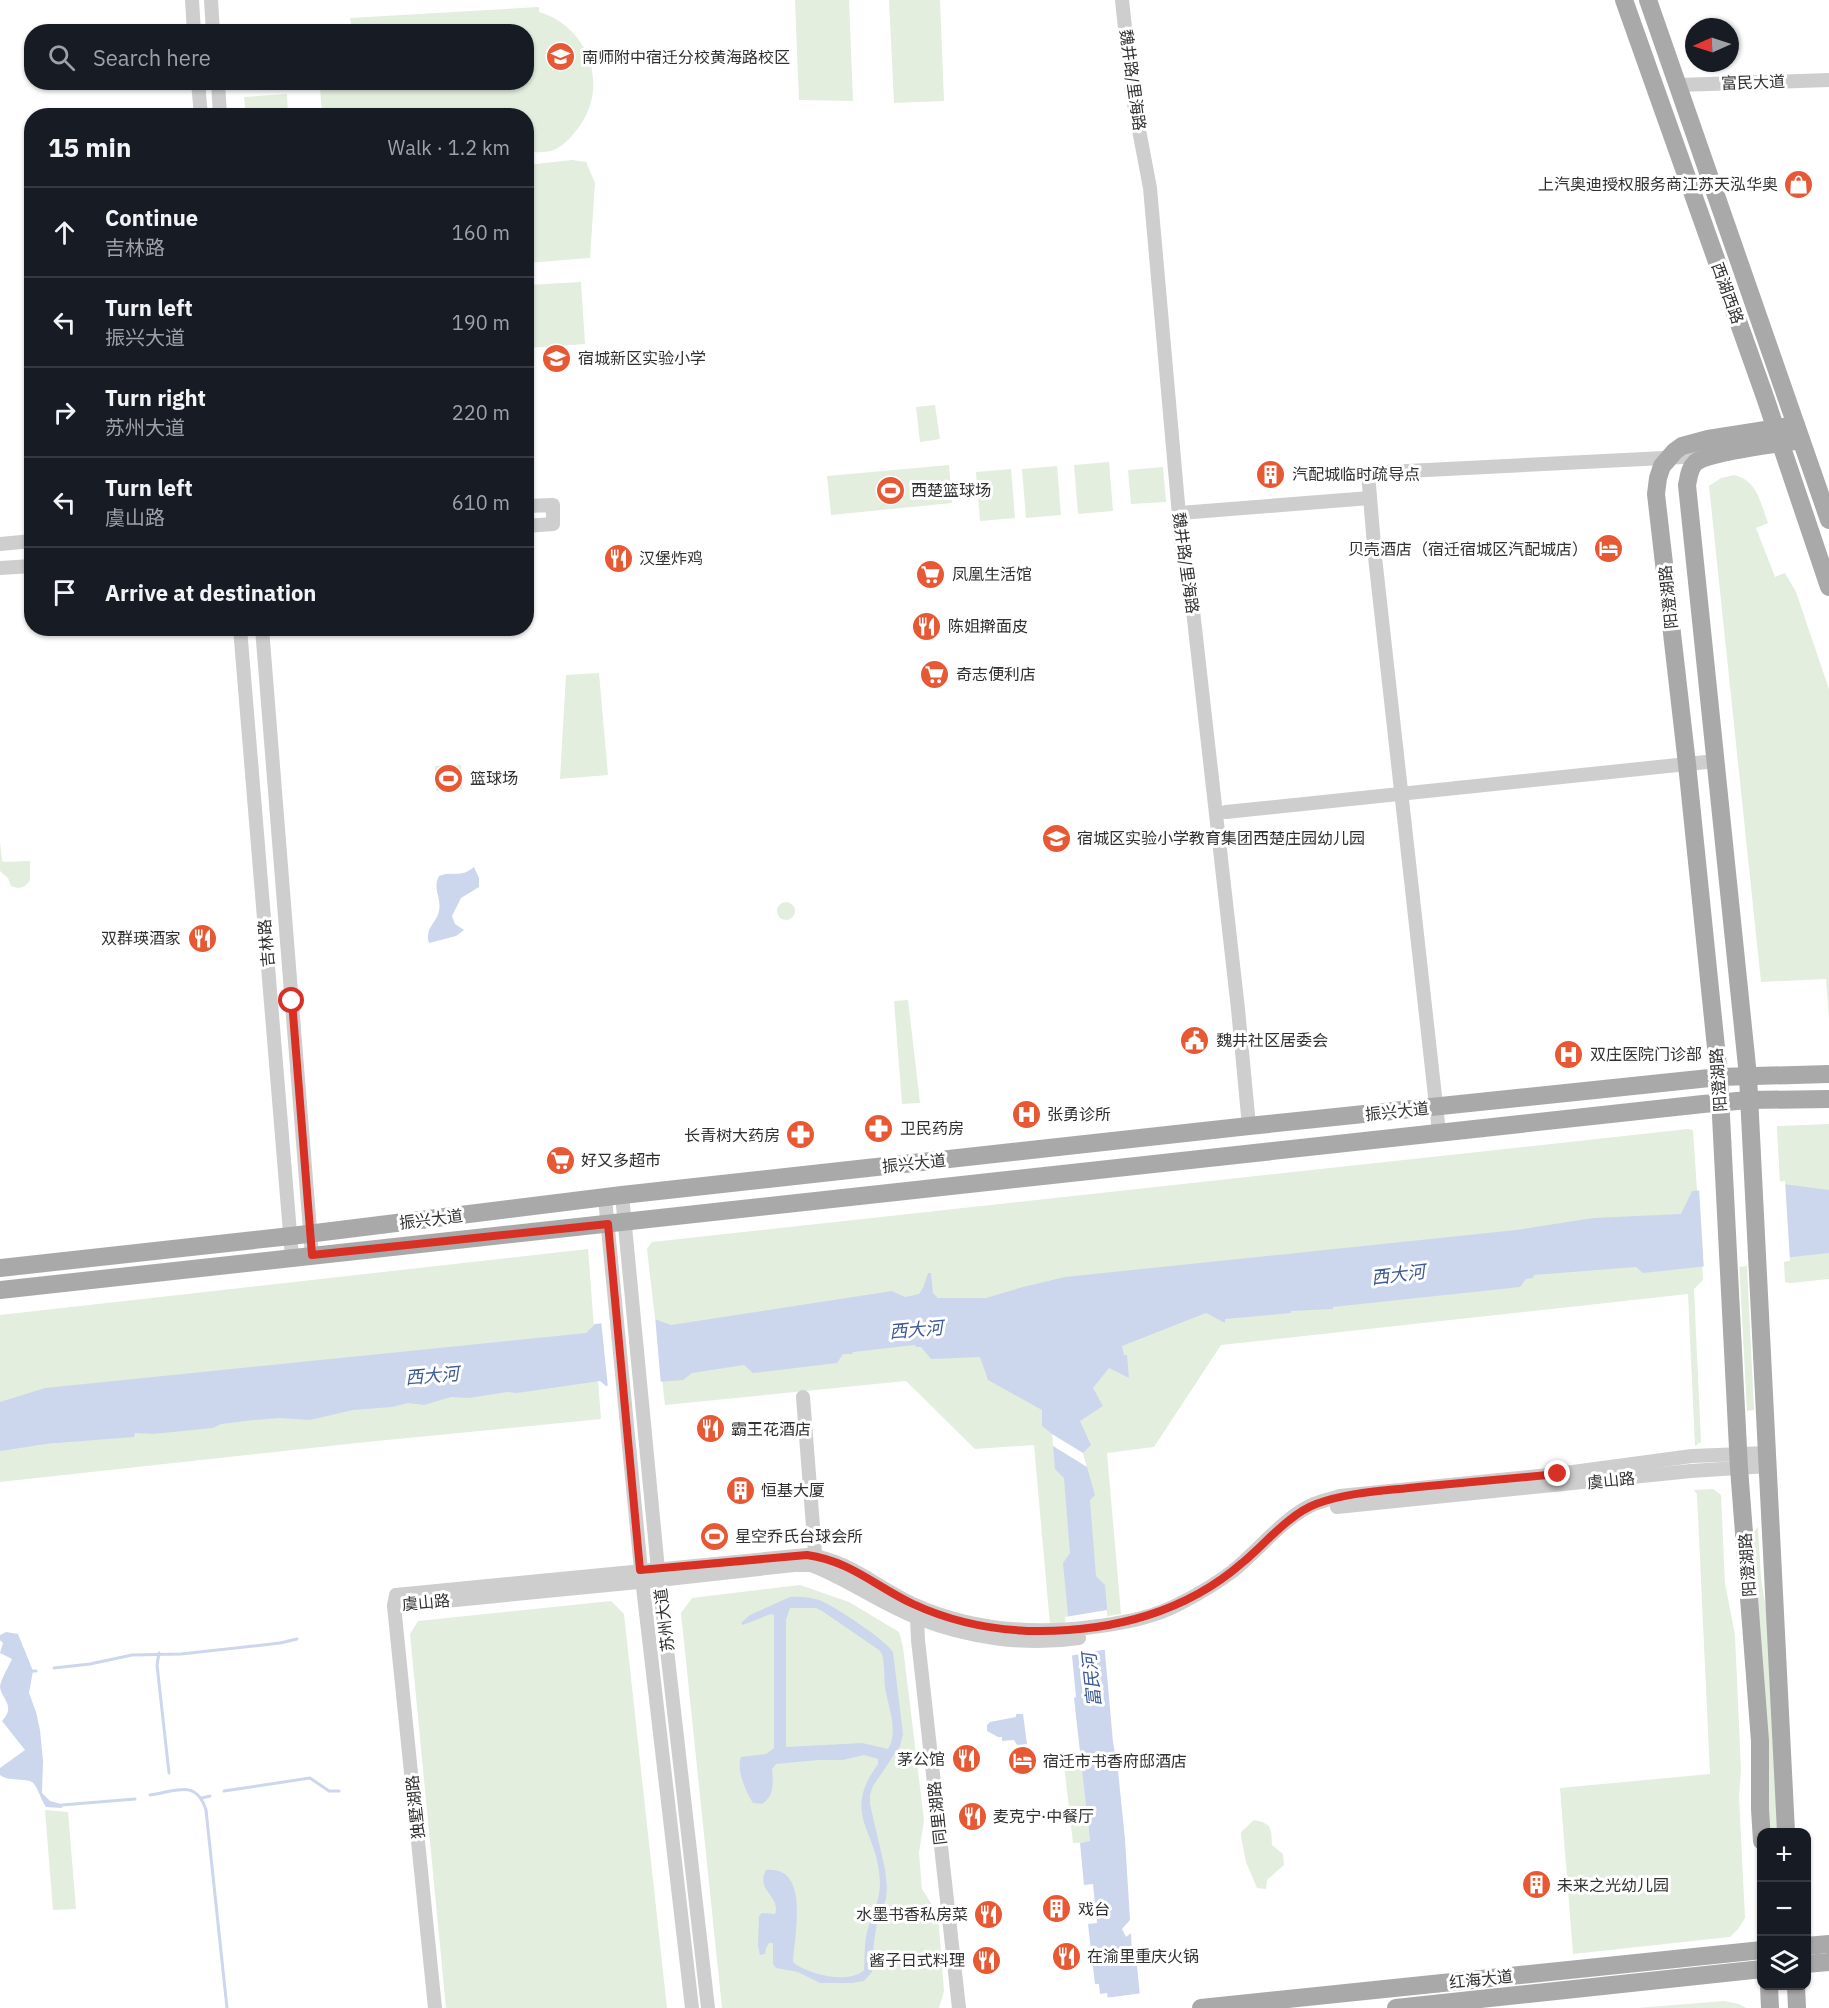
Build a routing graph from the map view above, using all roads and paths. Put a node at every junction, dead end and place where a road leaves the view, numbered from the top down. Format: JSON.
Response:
{"nodes":[{"id":1,"x":192,"y":0,"type":"edge"},
{"id":2,"x":211,"y":0,"type":"edge"},
{"id":3,"x":1122,"y":0,"type":"edge"},
{"id":4,"x":1624,"y":0,"type":"edge"},
{"id":5,"x":1648,"y":0,"type":"edge"},
{"id":6,"x":194,"y":24,"type":"edge"},
{"id":7,"x":212,"y":24,"type":"edge"},
{"id":8,"x":1829,"y":80,"type":"edge"},
{"id":9,"x":1678,"y":85,"type":"junction"},
{"id":10,"x":199,"y":90,"type":"edge"},
{"id":11,"x":218,"y":90,"type":"edge"},
{"id":12,"x":200,"y":108,"type":"edge"},
{"id":13,"x":220,"y":108,"type":"edge"},
{"id":14,"x":1799,"y":433,"type":"junction"},
{"id":15,"x":1777,"y":436,"type":"junction"},
{"id":16,"x":1715,"y":455,"type":"junction"},
{"id":17,"x":1667,"y":459,"type":"junction"},
{"id":18,"x":1370,"y":498,"type":"junction"},
{"id":19,"x":534,"y":506,"type":"edge"},
{"id":20,"x":1180,"y":513,"type":"junction"},
{"id":21,"x":1829,"y":520,"type":"edge"},
{"id":22,"x":534,"y":525,"type":"edge"},
{"id":23,"x":24,"y":542,"type":"edge"},
{"id":24,"x":0,"y":544,"type":"edge"},
{"id":25,"x":24,"y":566,"type":"edge"},
{"id":26,"x":0,"y":568,"type":"edge"},
{"id":27,"x":1829,"y":588,"type":"edge"},
{"id":28,"x":241,"y":636,"type":"edge"},
{"id":29,"x":263,"y":636,"type":"edge"},
{"id":30,"x":1716,"y":761,"type":"junction"},
{"id":31,"x":1687,"y":764,"type":"junction"},
{"id":32,"x":1401,"y":794,"type":"junction"},
{"id":33,"x":1226,"y":812,"type":"dead end"},
{"id":34,"x":1829,"y":1074,"type":"edge"},
{"id":35,"x":1748,"y":1076,"type":"junction"},
{"id":36,"x":1719,"y":1077,"type":"junction"},
{"id":37,"x":1829,"y":1099,"type":"edge"},
{"id":38,"x":1749,"y":1100,"type":"junction"},
{"id":39,"x":1720,"y":1102,"type":"junction"},
{"id":40,"x":1436,"y":1107,"type":"junction"},
{"id":41,"x":1249,"y":1126,"type":"junction"},
{"id":42,"x":1439,"y":1132,"type":"junction"},
{"id":43,"x":614,"y":1197,"type":"junction"},
{"id":44,"x":617,"y":1223,"type":"junction"},
{"id":45,"x":311,"y":1233,"type":"junction"},
{"id":46,"x":291,"y":1236,"type":"junction"},
{"id":47,"x":312,"y":1255,"type":"junction"},
{"id":48,"x":292,"y":1257,"type":"junction"},
{"id":49,"x":0,"y":1268,"type":"edge"},
{"id":50,"x":0,"y":1290,"type":"edge"},
{"id":51,"x":803,"y":1397,"type":"dead end"},
{"id":52,"x":1768,"y":1460,"type":"junction"},
{"id":53,"x":1739,"y":1461,"type":"junction"},
{"id":54,"x":816,"y":1561,"type":"junction"},
{"id":55,"x":658,"y":1575,"type":"junction"},
{"id":56,"x":641,"y":1576,"type":"junction"},
{"id":57,"x":394,"y":1606,"type":"joint"},
{"id":58,"x":917,"y":1618,"type":"junction"},
{"id":59,"x":1069,"y":1635,"type":"junction"},
{"id":60,"x":1761,"y":1828,"type":"edge"},
{"id":61,"x":1786,"y":1828,"type":"edge"},
{"id":62,"x":1829,"y":1944,"type":"edge"},
{"id":63,"x":1811,"y":1946,"type":"edge"},
{"id":64,"x":1757,"y":1950,"type":"edge"},
{"id":65,"x":1829,"y":1962,"type":"edge"},
{"id":66,"x":1811,"y":1964,"type":"edge"},
{"id":67,"x":1757,"y":1969,"type":"edge"},
{"id":68,"x":1769,"y":1990,"type":"edge"},
{"id":69,"x":1796,"y":1990,"type":"edge"},
{"id":70,"x":435,"y":2008,"type":"edge"},
{"id":71,"x":692,"y":2008,"type":"edge"},
{"id":72,"x":708,"y":2008,"type":"edge"},
{"id":73,"x":959,"y":2008,"type":"edge"},
{"id":74,"x":1201,"y":2008,"type":"edge"},
{"id":75,"x":1396,"y":2008,"type":"edge"},
{"id":76,"x":1770,"y":2008,"type":"edge"},
{"id":77,"x":1797,"y":2008,"type":"edge"}],
"edges":[{"from":1,"to":6,"type":"street"},
{"from":2,"to":7,"type":"street"},
{"from":3,"to":20,"type":"street","name":"魏井路/里海路"},
{"from":4,"to":15,"type":"main road","name":"西湖西路"},
{"from":5,"to":9,"type":"main road","name":"西湖西路"},
{"from":8,"to":9,"type":"street","name":"富民大道"},
{"from":9,"to":14,"type":"main road","name":"西湖西路"},
{"from":10,"to":12,"type":"street"},
{"from":11,"to":13,"type":"street"},
{"from":14,"to":15,"type":"main road","name":"阳澄湖路"},
{"from":14,"to":21,"type":"main road","name":"西湖西路"},
{"from":15,"to":16,"type":"main road","name":"阳澄湖路"},
{"from":15,"to":17,"type":"main road","name":"阳澄湖路"},
{"from":15,"to":27,"type":"main road","name":"西湖西路"},
{"from":16,"to":17,"type":"street"},
{"from":16,"to":30,"type":"main road","name":"阳澄湖路"},
{"from":17,"to":18,"type":"street"},
{"from":17,"to":31,"type":"main road","name":"阳澄湖路"},
{"from":18,"to":20,"type":"street"},
{"from":18,"to":32,"type":"street"},
{"from":19,"to":22,"type":"street"},
{"from":20,"to":41,"type":"street","name":"魏井路/里海路"},
{"from":23,"to":24,"type":"street"},
{"from":25,"to":26,"type":"street"},
{"from":28,"to":46,"type":"street","name":"吉林路"},
{"from":29,"to":45,"type":"street","name":"吉林路"},
{"from":30,"to":31,"type":"street"},
{"from":30,"to":35,"type":"main road","name":"阳澄湖路"},
{"from":31,"to":32,"type":"street"},
{"from":31,"to":36,"type":"main road","name":"阳澄湖路"},
{"from":32,"to":33,"type":"street"},
{"from":32,"to":40,"type":"street"},
{"from":34,"to":35,"type":"main road","name":"振兴大道"},
{"from":35,"to":36,"type":"main road","name":"振兴大道"},
{"from":35,"to":38,"type":"main road","name":"阳澄湖路"},
{"from":36,"to":39,"type":"main road","name":"阳澄湖路"},
{"from":36,"to":40,"type":"main road","name":"振兴大道"},
{"from":37,"to":38,"type":"main road","name":"振兴大道"},
{"from":38,"to":39,"type":"main road","name":"振兴大道"},
{"from":38,"to":52,"type":"main road","name":"阳澄湖路"},
{"from":39,"to":42,"type":"main road","name":"振兴大道"},
{"from":39,"to":53,"type":"main road","name":"阳澄湖路"},
{"from":40,"to":41,"type":"main road","name":"振兴大道"},
{"from":40,"to":42,"type":"street"},
{"from":41,"to":43,"type":"main road","name":"振兴大道"},
{"from":42,"to":44,"type":"main road","name":"振兴大道"},
{"from":43,"to":44,"type":"street","name":"苏州大道"},
{"from":43,"to":45,"type":"main road","name":"振兴大道"},
{"from":44,"to":47,"type":"main road","name":"振兴大道"},
{"from":44,"to":55,"type":"street","name":"苏州大道"},
{"from":44,"to":56,"type":"street","name":"苏州大道"},
{"from":45,"to":46,"type":"main road","name":"振兴大道"},
{"from":45,"to":47,"type":"street","name":"吉林路"},
{"from":46,"to":48,"type":"street","name":"吉林路"},
{"from":46,"to":49,"type":"main road","name":"振兴大道"},
{"from":47,"to":48,"type":"main road","name":"振兴大道"},
{"from":48,"to":50,"type":"main road","name":"振兴大道"},
{"from":51,"to":54,"type":"street"},
{"from":52,"to":53,"type":"street","name":"虞山路"},
{"from":52,"to":61,"type":"main road","name":"阳澄湖路"},
{"from":53,"to":59,"type":"street","name":"虞山路"},
{"from":53,"to":60,"type":"main road","name":"阳澄湖路"},
{"from":54,"to":55,"type":"street","name":"虞山路"},
{"from":54,"to":58,"type":"street","name":"虞山路"},
{"from":54,"to":59,"type":"street","name":"虞山路"},
{"from":55,"to":56,"type":"street","name":"虞山路"},
{"from":55,"to":72,"type":"street","name":"苏州大道"},
{"from":56,"to":57,"type":"street","name":"虞山路"},
{"from":56,"to":71,"type":"street","name":"苏州大道"},
{"from":57,"to":70,"type":"street","name":"独墅湖路"},
{"from":58,"to":59,"type":"street","name":"虞山路"},
{"from":58,"to":73,"type":"street","name":"同里湖路"},
{"from":62,"to":63,"type":"main road"},
{"from":64,"to":74,"type":"main road","name":"红海大道"},
{"from":65,"to":66,"type":"main road"},
{"from":67,"to":75,"type":"main road","name":"红海大道"},
{"from":68,"to":76,"type":"main road"},
{"from":69,"to":77,"type":"main road"}]}
